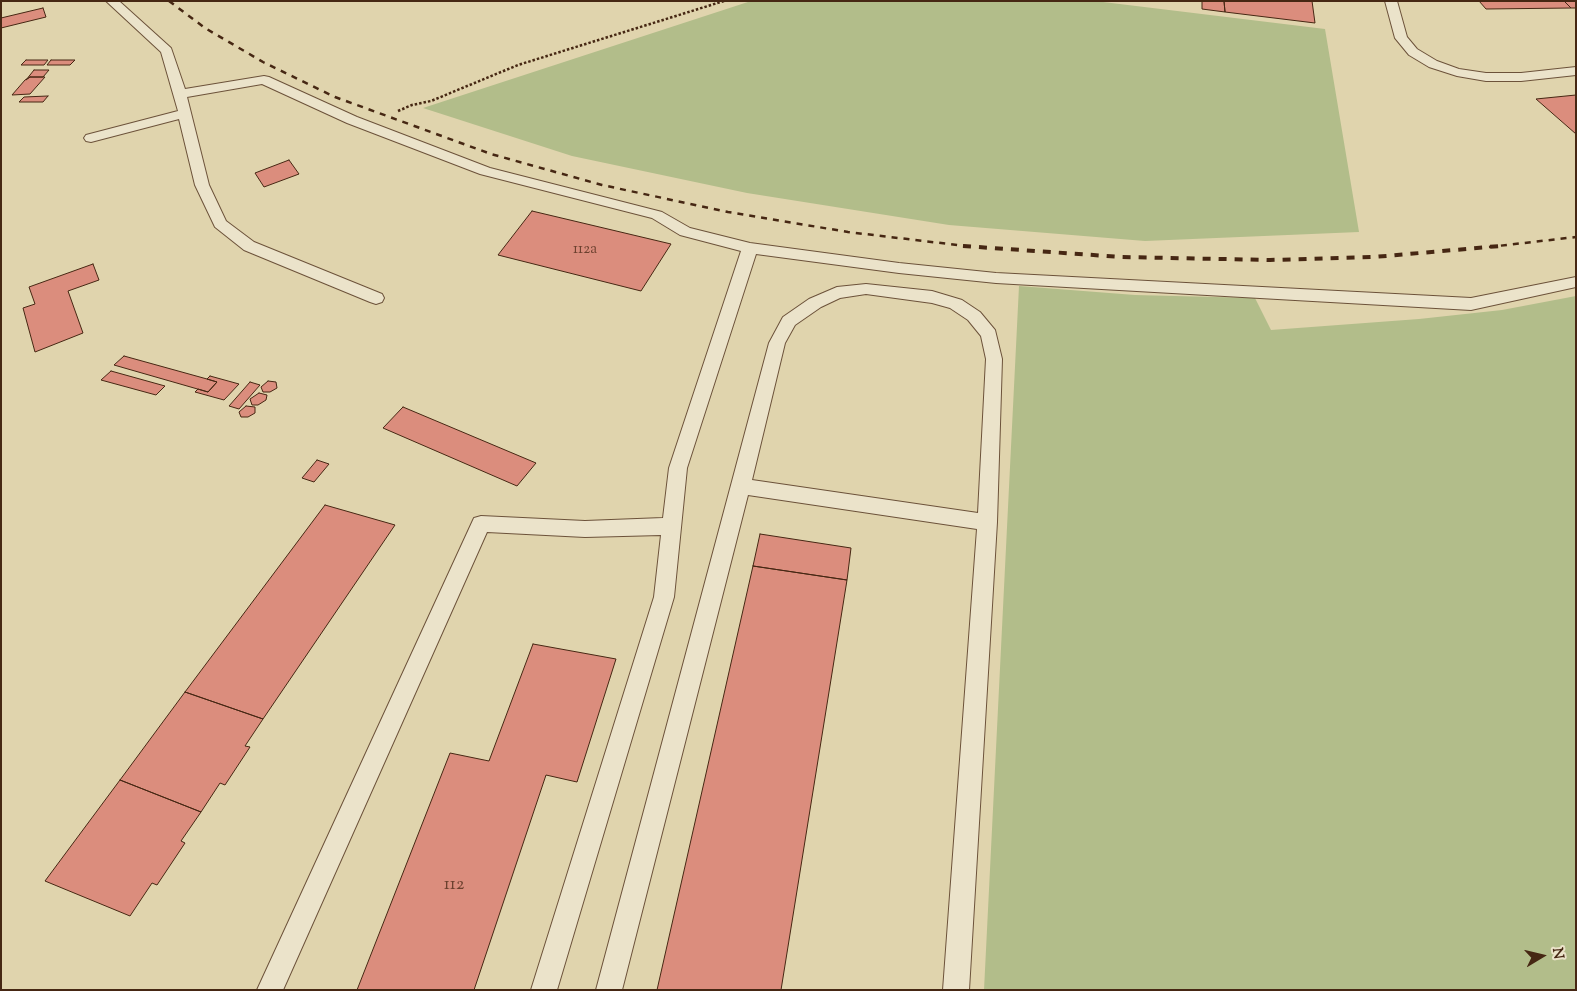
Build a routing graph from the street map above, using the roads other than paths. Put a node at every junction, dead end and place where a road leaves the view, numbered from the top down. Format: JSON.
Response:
{"nodes":[{"id":1,"x":112,"y":1,"type":"edge"},
{"id":2,"x":1391,"y":1,"type":"edge"},
{"id":3,"x":1576,"y":71,"type":"edge"},
{"id":4,"x":180,"y":94,"type":"junction"},
{"id":5,"x":185,"y":113,"type":"junction"},
{"id":6,"x":91,"y":138,"type":"dead end"},
{"id":7,"x":750,"y":248,"type":"junction"},
{"id":8,"x":1576,"y":282,"type":"edge"},
{"id":9,"x":376,"y":298,"type":"dead end"},
{"id":10,"x":741,"y":486,"type":"junction"},
{"id":11,"x":987,"y":522,"type":"junction"},
{"id":12,"x":672,"y":526,"type":"junction"},
{"id":13,"x":270,"y":990,"type":"edge"},
{"id":14,"x":544,"y":990,"type":"edge"},
{"id":15,"x":609,"y":990,"type":"edge"},
{"id":16,"x":956,"y":990,"type":"edge"}],
"edges":[{"from":1,"to":4,"type":"lane"},
{"from":2,"to":3,"type":"lane"},
{"from":4,"to":5,"type":"lane"},
{"from":4,"to":7,"type":"lane"},
{"from":5,"to":6,"type":"lane"},
{"from":5,"to":9,"type":"lane"},
{"from":7,"to":8,"type":"lane"},
{"from":7,"to":12,"type":"lane"},
{"from":10,"to":11,"type":"lane"},
{"from":10,"to":11,"type":"lane"},
{"from":10,"to":15,"type":"lane"},
{"from":11,"to":16,"type":"lane"},
{"from":12,"to":13,"type":"lane"},
{"from":12,"to":14,"type":"lane"}]}
